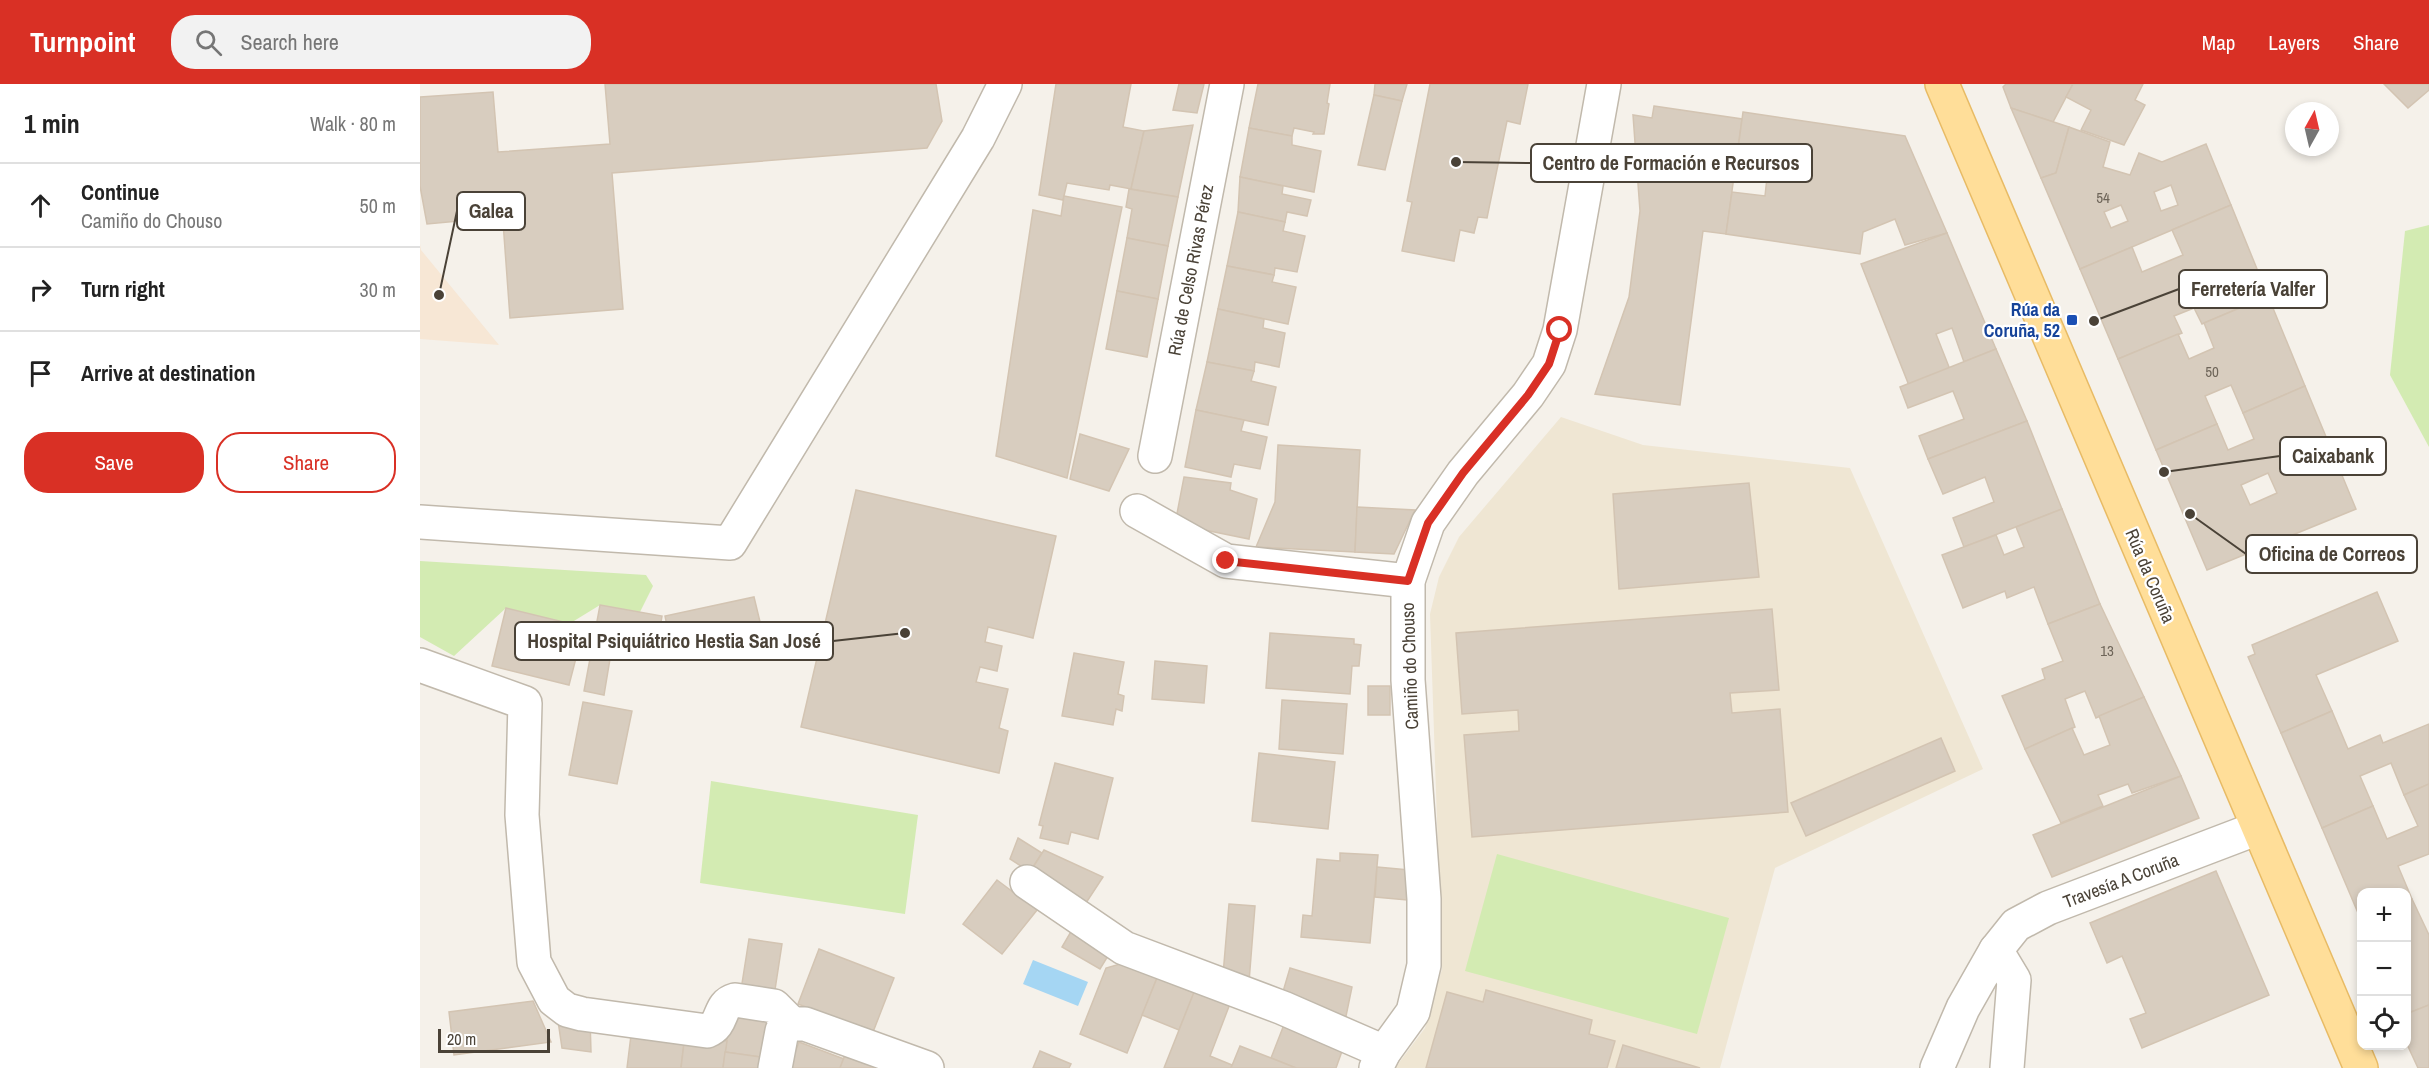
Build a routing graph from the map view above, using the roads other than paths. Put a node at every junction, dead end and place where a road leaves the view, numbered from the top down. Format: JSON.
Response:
{"nodes":[{"id":1,"x":1227,"y":84,"type":"edge"},
{"id":2,"x":1604,"y":84,"type":"edge"},
{"id":3,"x":1942,"y":84,"type":"edge"},
{"id":4,"x":997,"y":89,"type":"edge"},
{"id":5,"x":1155,"y":456,"type":"dead end"},
{"id":6,"x":1137,"y":511,"type":"dead end"},
{"id":7,"x":420,"y":522,"type":"edge"},
{"id":8,"x":1408,"y":581,"type":"junction"},
{"id":9,"x":420,"y":665,"type":"edge"},
{"id":10,"x":2258,"y":828,"type":"junction"},
{"id":11,"x":1027,"y":882,"type":"dead end"},
{"id":12,"x":1996,"y":950,"type":"junction"},
{"id":13,"x":792,"y":1024,"type":"junction"},
{"id":14,"x":1380,"y":1060,"type":"edge"},
{"id":15,"x":775,"y":1068,"type":"edge"},
{"id":16,"x":927,"y":1068,"type":"edge"},
{"id":17,"x":1937,"y":1068,"type":"edge"},
{"id":18,"x":2007,"y":1068,"type":"edge"},
{"id":19,"x":2361,"y":1068,"type":"edge"}],
"edges":[{"from":1,"to":5,"type":"street","name":"Rúa de Celso Rivas Pérez"},
{"from":2,"to":8,"type":"street","name":"Camiño do Chouso"},
{"from":3,"to":10,"type":"main road","name":"Rúa da Coruña"},
{"from":4,"to":7,"type":"street"},
{"from":6,"to":8,"type":"street"},
{"from":8,"to":14,"type":"street","name":"Camiño do Chouso"},
{"from":9,"to":13,"type":"street"},
{"from":10,"to":12,"type":"street","name":"Travesía A Coruña"},
{"from":10,"to":19,"type":"main road","name":"Rúa da Coruña"},
{"from":11,"to":14,"type":"street"},
{"from":12,"to":17,"type":"street","name":"Travesía A Coruña"},
{"from":12,"to":18,"type":"street"},
{"from":13,"to":15,"type":"street"},
{"from":13,"to":16,"type":"street"}]}
